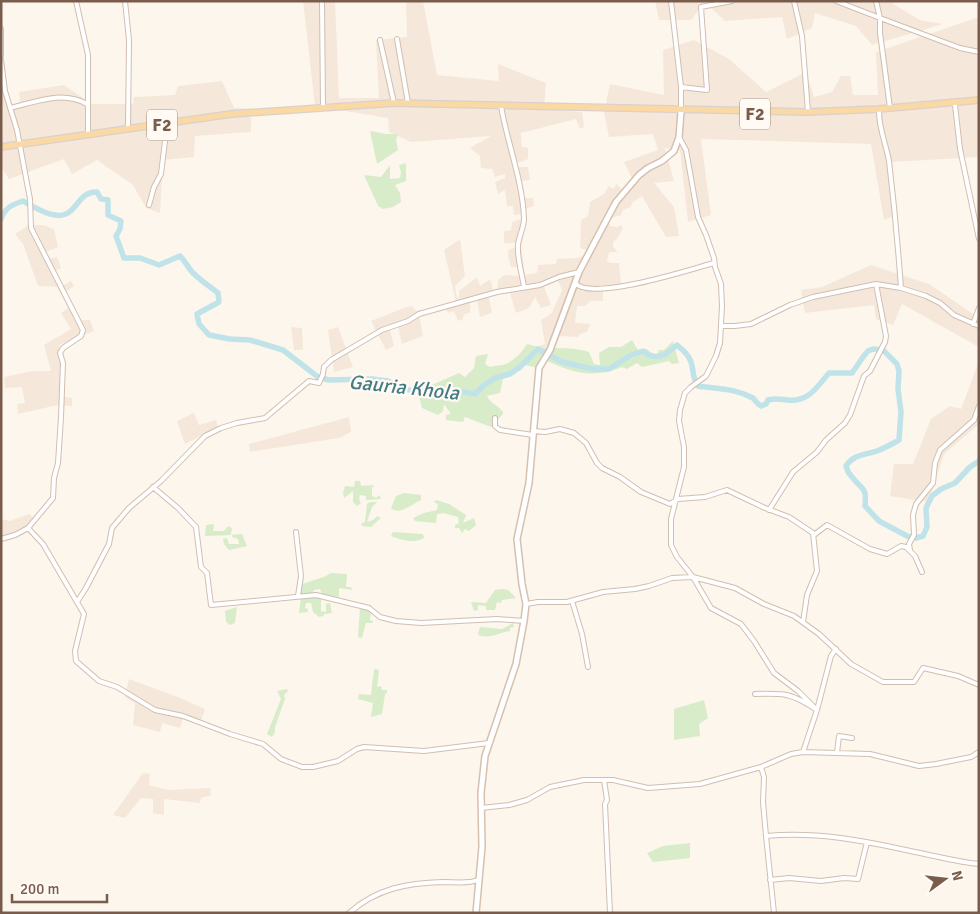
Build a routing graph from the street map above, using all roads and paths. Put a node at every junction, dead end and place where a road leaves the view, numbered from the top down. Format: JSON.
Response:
{"nodes":[{"id":1,"x":76,"y":1,"type":"edge"},
{"id":2,"x":125,"y":1,"type":"edge"},
{"id":3,"x":322,"y":1,"type":"edge"},
{"id":4,"x":671,"y":1,"type":"edge"},
{"id":5,"x":732,"y":1,"type":"edge"},
{"id":6,"x":794,"y":1,"type":"edge"},
{"id":7,"x":836,"y":1,"type":"edge"},
{"id":8,"x":876,"y":1,"type":"edge"},
{"id":9,"x":880,"y":18,"type":"junction"},
{"id":10,"x":1,"y":28,"type":"edge"},
{"id":11,"x":397,"y":39,"type":"dead end"},
{"id":12,"x":380,"y":40,"type":"dead end"},
{"id":13,"x":979,"y":52,"type":"edge"},
{"id":14,"x":1,"y":56,"type":"edge"},
{"id":15,"x":1,"y":60,"type":"edge"},
{"id":16,"x":681,"y":87,"type":"junction"},
{"id":17,"x":979,"y":102,"type":"edge"},
{"id":18,"x":394,"y":103,"type":"junction"},
{"id":19,"x":408,"y":103,"type":"junction"},
{"id":20,"x":87,"y":104,"type":"junction"},
{"id":21,"x":956,"y":105,"type":"junction"},
{"id":22,"x":501,"y":106,"type":"junction"},
{"id":23,"x":10,"y":108,"type":"junction"},
{"id":24,"x":322,"y":108,"type":"junction"},
{"id":25,"x":890,"y":108,"type":"junction"},
{"id":26,"x":681,"y":111,"type":"junction"},
{"id":27,"x":808,"y":112,"type":"junction"},
{"id":28,"x":879,"y":112,"type":"junction"},
{"id":29,"x":163,"y":124,"type":"junction"},
{"id":30,"x":128,"y":129,"type":"junction"},
{"id":31,"x":88,"y":135,"type":"junction"},
{"id":32,"x":679,"y":137,"type":"junction"},
{"id":33,"x":19,"y":144,"type":"junction"},
{"id":34,"x":1,"y":147,"type":"edge"},
{"id":35,"x":150,"y":205,"type":"dead end"},
{"id":36,"x":979,"y":239,"type":"edge"},
{"id":37,"x":714,"y":263,"type":"junction"},
{"id":38,"x":579,"y":272,"type":"junction"},
{"id":39,"x":575,"y":283,"type":"junction"},
{"id":40,"x":876,"y":284,"type":"junction"},
{"id":41,"x":524,"y":287,"type":"junction"},
{"id":42,"x":901,"y":288,"type":"junction"},
{"id":43,"x":979,"y":308,"type":"edge"},
{"id":44,"x":973,"y":324,"type":"junction"},
{"id":45,"x":721,"y":326,"type":"junction"},
{"id":46,"x":979,"y":326,"type":"edge"},
{"id":47,"x":979,"y":406,"type":"edge"},
{"id":48,"x":495,"y":418,"type":"dead end"},
{"id":49,"x":533,"y":433,"type":"junction"},
{"id":50,"x":153,"y":487,"type":"junction"},
{"id":51,"x":674,"y":502,"type":"junction"},
{"id":52,"x":769,"y":510,"type":"junction"},
{"id":53,"x":28,"y":528,"type":"junction"},
{"id":54,"x":296,"y":532,"type":"dead end"},
{"id":55,"x":814,"y":535,"type":"junction"},
{"id":56,"x":1,"y":539,"type":"edge"},
{"id":57,"x":910,"y":550,"type":"junction"},
{"id":58,"x":922,"y":572,"type":"dead end"},
{"id":59,"x":693,"y":577,"type":"junction"},
{"id":60,"x":298,"y":596,"type":"junction"},
{"id":61,"x":572,"y":601,"type":"junction"},
{"id":62,"x":77,"y":602,"type":"junction"},
{"id":63,"x":526,"y":604,"type":"junction"},
{"id":64,"x":524,"y":622,"type":"junction"},
{"id":65,"x":803,"y":622,"type":"junction"},
{"id":66,"x":836,"y":649,"type":"junction"},
{"id":67,"x":588,"y":667,"type":"dead end"},
{"id":68,"x":979,"y":684,"type":"edge"},
{"id":69,"x":755,"y":694,"type":"dead end"},
{"id":70,"x":817,"y":710,"type":"junction"},
{"id":71,"x":852,"y":738,"type":"dead end"},
{"id":72,"x":489,"y":743,"type":"junction"},
{"id":73,"x":802,"y":752,"type":"junction"},
{"id":74,"x":837,"y":752,"type":"junction"},
{"id":75,"x":979,"y":752,"type":"edge"},
{"id":76,"x":761,"y":767,"type":"junction"},
{"id":77,"x":604,"y":780,"type":"junction"},
{"id":78,"x":482,"y":808,"type":"junction"},
{"id":79,"x":766,"y":836,"type":"junction"},
{"id":80,"x":867,"y":842,"type":"junction"},
{"id":81,"x":979,"y":864,"type":"edge"},
{"id":82,"x":478,"y":880,"type":"junction"},
{"id":83,"x":770,"y":880,"type":"junction"},
{"id":84,"x":349,"y":913,"type":"edge"},
{"id":85,"x":476,"y":913,"type":"edge"},
{"id":86,"x":610,"y":913,"type":"edge"},
{"id":87,"x":774,"y":913,"type":"edge"}],
"edges":[{"from":1,"to":20,"type":"street"},
{"from":2,"to":30,"type":"street"},
{"from":3,"to":24,"type":"street"},
{"from":4,"to":16,"type":"street"},
{"from":5,"to":16,"type":"street"},
{"from":6,"to":27,"type":"street"},
{"from":7,"to":9,"type":"street"},
{"from":8,"to":9,"type":"street"},
{"from":9,"to":13,"type":"street"},
{"from":9,"to":25,"type":"street"},
{"from":10,"to":14,"type":"street"},
{"from":11,"to":19,"type":"street"},
{"from":12,"to":18,"type":"street"},
{"from":15,"to":23,"type":"street"},
{"from":16,"to":26,"type":"street"},
{"from":17,"to":21,"type":"main road","number":"F2"},
{"from":17,"to":25,"type":"main road","number":"F2"},
{"from":18,"to":19,"type":"main road","number":"F2"},
{"from":18,"to":24,"type":"main road","number":"F2"},
{"from":19,"to":22,"type":"main road","number":"F2"},
{"from":20,"to":23,"type":"street"},
{"from":20,"to":31,"type":"street"},
{"from":21,"to":28,"type":"main road","number":"F2"},
{"from":21,"to":36,"type":"street"},
{"from":22,"to":26,"type":"main road","number":"F2"},
{"from":22,"to":41,"type":"street"},
{"from":23,"to":33,"type":"street"},
{"from":24,"to":29,"type":"main road","number":"F2"},
{"from":25,"to":27,"type":"main road","number":"F2"},
{"from":26,"to":27,"type":"main road","number":"F2"},
{"from":26,"to":28,"type":"main road","number":"F2"},
{"from":26,"to":32,"type":"street"},
{"from":28,"to":42,"type":"street"},
{"from":29,"to":30,"type":"main road","number":"F2"},
{"from":29,"to":35,"type":"street"},
{"from":30,"to":31,"type":"main road","number":"F2"},
{"from":31,"to":33,"type":"main road","number":"F2"},
{"from":32,"to":37,"type":"street"},
{"from":32,"to":38,"type":"street"},
{"from":33,"to":34,"type":"main road","number":"F2"},
{"from":33,"to":53,"type":"street"},
{"from":37,"to":39,"type":"street"},
{"from":37,"to":45,"type":"street"},
{"from":38,"to":39,"type":"street"},
{"from":38,"to":41,"type":"street"},
{"from":39,"to":49,"type":"street"},
{"from":40,"to":42,"type":"street"},
{"from":40,"to":45,"type":"street"},
{"from":40,"to":52,"type":"street"},
{"from":41,"to":50,"type":"street"},
{"from":42,"to":44,"type":"street"},
{"from":43,"to":44,"type":"street"},
{"from":44,"to":46,"type":"street"},
{"from":45,"to":51,"type":"street"},
{"from":47,"to":57,"type":"street"},
{"from":48,"to":49,"type":"street"},
{"from":49,"to":51,"type":"street"},
{"from":49,"to":63,"type":"street"},
{"from":50,"to":60,"type":"street"},
{"from":50,"to":62,"type":"street"},
{"from":51,"to":52,"type":"street"},
{"from":51,"to":59,"type":"street"},
{"from":52,"to":55,"type":"street"},
{"from":53,"to":56,"type":"street"},
{"from":53,"to":62,"type":"street"},
{"from":54,"to":60,"type":"street"},
{"from":55,"to":57,"type":"street"},
{"from":55,"to":65,"type":"street"},
{"from":57,"to":58,"type":"street"},
{"from":59,"to":61,"type":"street"},
{"from":59,"to":65,"type":"street"},
{"from":59,"to":70,"type":"street"},
{"from":60,"to":64,"type":"street"},
{"from":61,"to":63,"type":"street"},
{"from":61,"to":67,"type":"street"},
{"from":62,"to":72,"type":"street"},
{"from":63,"to":64,"type":"street"},
{"from":64,"to":72,"type":"street"},
{"from":65,"to":66,"type":"street"},
{"from":66,"to":68,"type":"street"},
{"from":66,"to":70,"type":"street"},
{"from":69,"to":70,"type":"street"},
{"from":70,"to":73,"type":"street"},
{"from":71,"to":74,"type":"street"},
{"from":72,"to":78,"type":"street"},
{"from":73,"to":74,"type":"street"},
{"from":73,"to":76,"type":"street"},
{"from":74,"to":75,"type":"street"},
{"from":76,"to":77,"type":"street"},
{"from":76,"to":79,"type":"street"},
{"from":77,"to":78,"type":"street"},
{"from":77,"to":86,"type":"street"},
{"from":78,"to":82,"type":"street"},
{"from":79,"to":80,"type":"street"},
{"from":79,"to":83,"type":"street"},
{"from":80,"to":81,"type":"street"},
{"from":80,"to":83,"type":"street"},
{"from":82,"to":84,"type":"street"},
{"from":82,"to":85,"type":"street"},
{"from":83,"to":87,"type":"street"}]}
